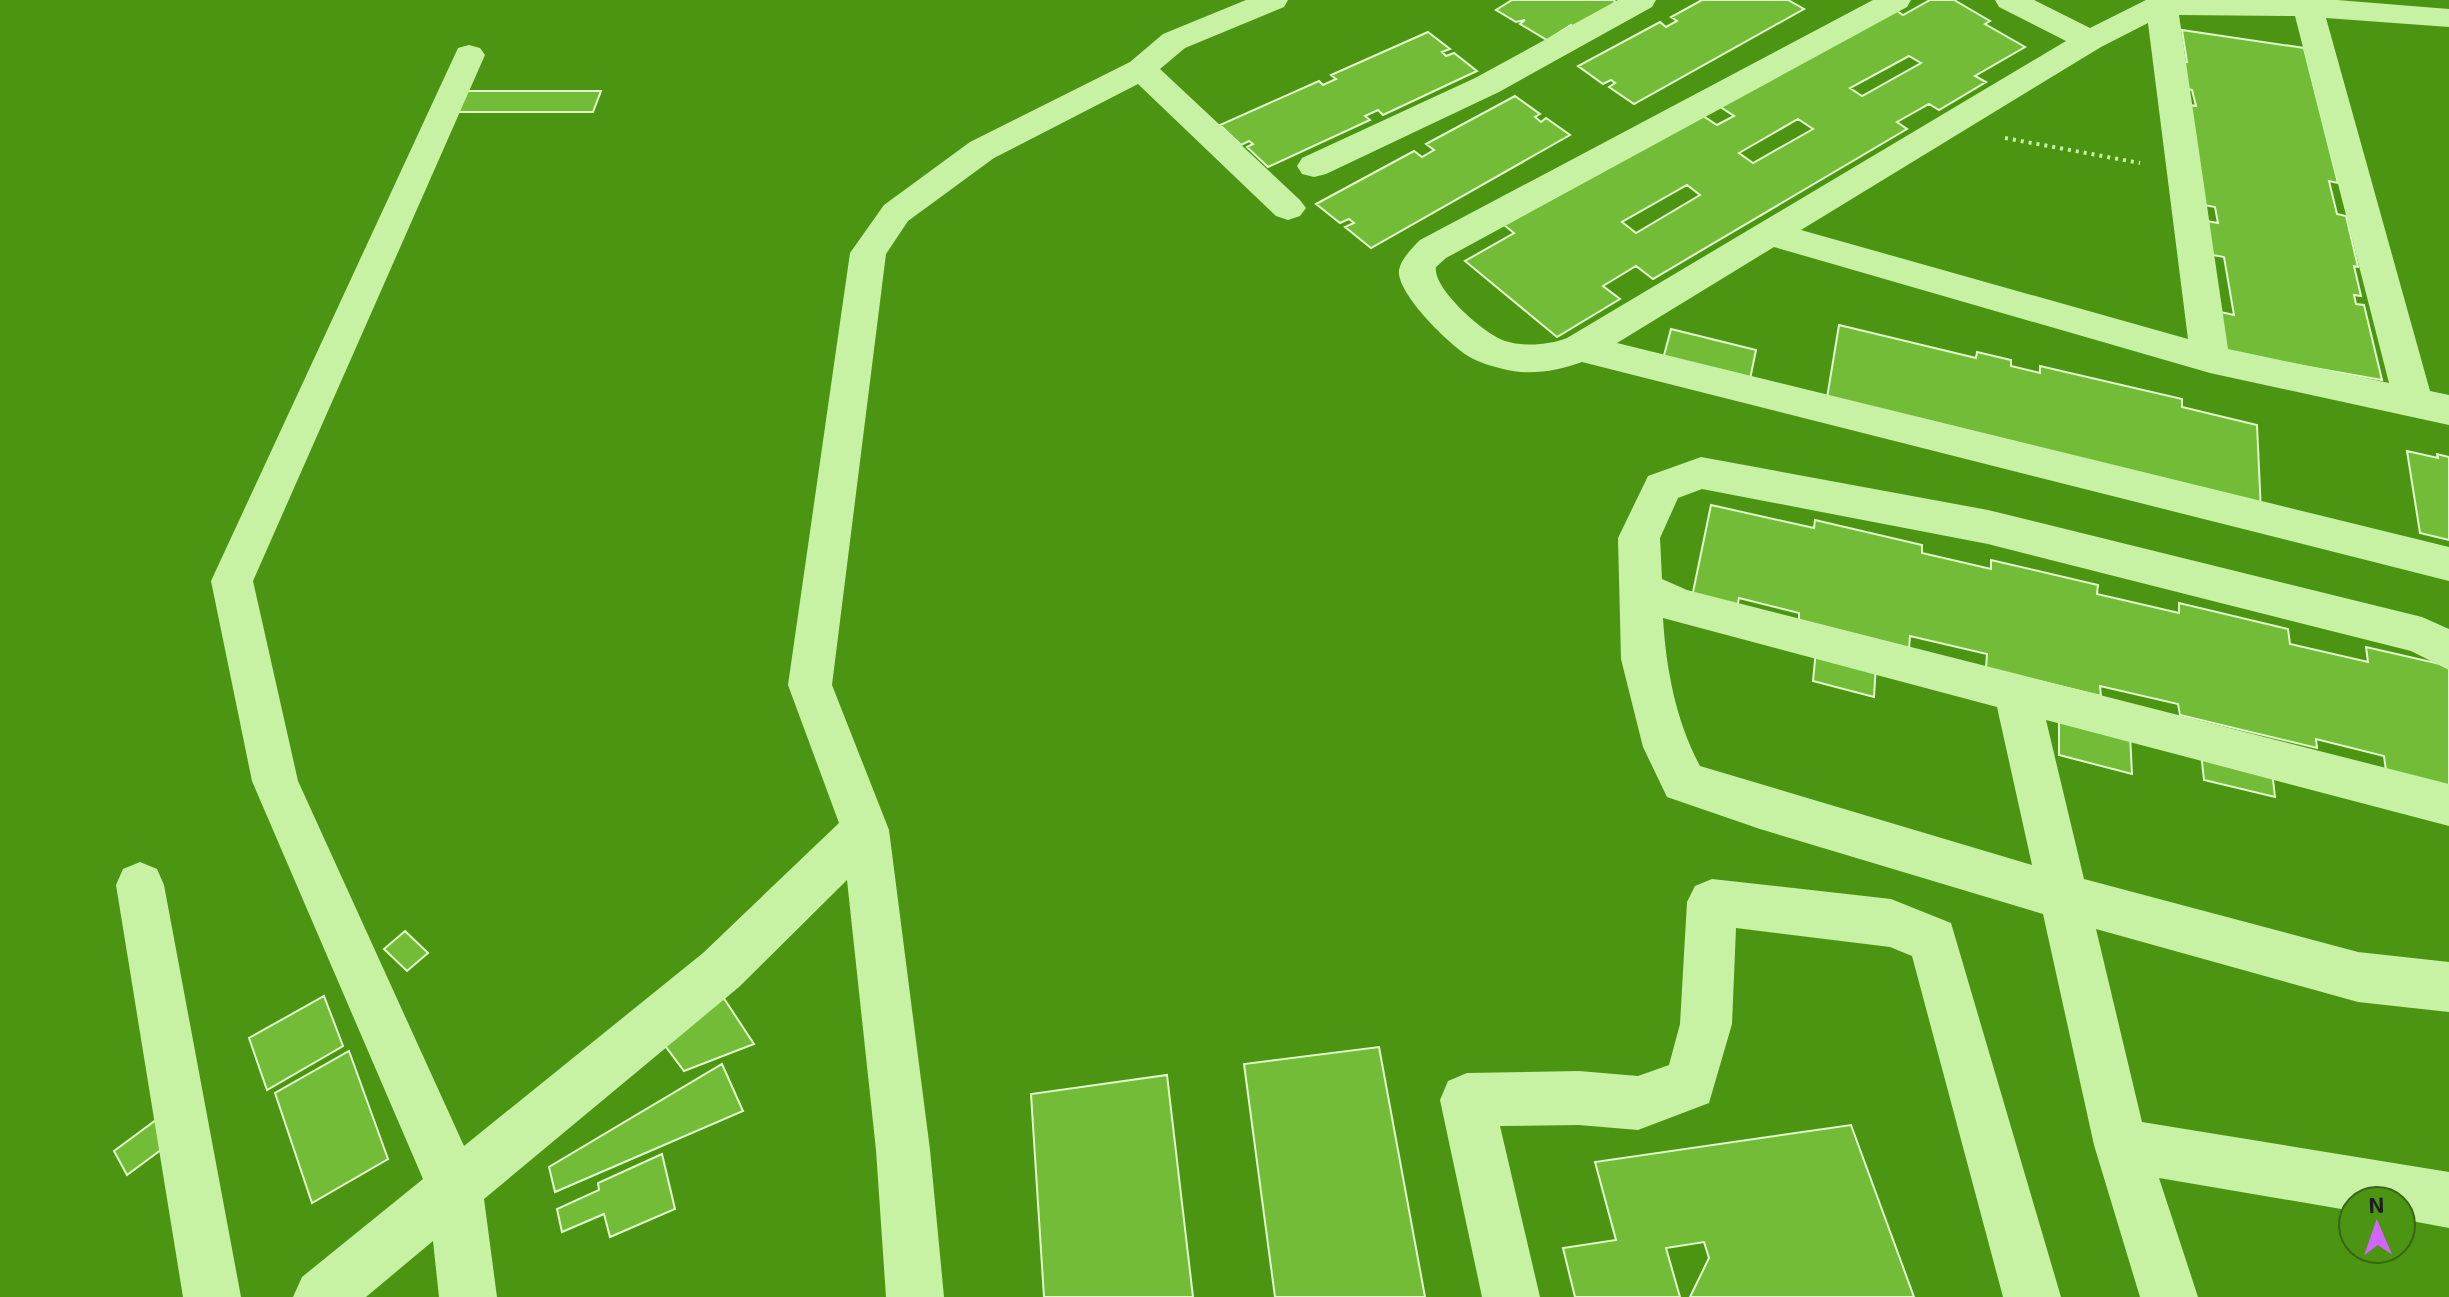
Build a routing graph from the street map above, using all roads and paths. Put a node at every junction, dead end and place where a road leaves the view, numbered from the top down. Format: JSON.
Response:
{"nodes":[{"id":1,"x":1273,"y":0,"type":"edge"},
{"id":2,"x":1641,"y":0,"type":"edge"},
{"id":3,"x":1896,"y":0,"type":"edge"},
{"id":4,"x":2010,"y":0,"type":"edge"},
{"id":5,"x":2306,"y":3,"type":"edge"},
{"id":6,"x":2140,"y":6,"type":"edge"},
{"id":7,"x":2449,"y":18,"type":"edge"},
{"id":8,"x":2090,"y":40,"type":"junction"},
{"id":9,"x":469,"y":55,"type":"dead end"},
{"id":10,"x":1141,"y":69,"type":"junction"},
{"id":11,"x":1945,"y":127,"type":"junction"},
{"id":12,"x":1314,"y":166,"type":"dead end"},
{"id":13,"x":2184,"y":171,"type":"junction"},
{"id":14,"x":1288,"y":208,"type":"dead end"},
{"id":15,"x":1767,"y":233,"type":"junction"},
{"id":16,"x":1580,"y":348,"type":"junction"},
{"id":17,"x":2210,"y":359,"type":"junction"},
{"id":18,"x":2431,"y":406,"type":"edge"},
{"id":19,"x":2449,"y":564,"type":"edge"},
{"id":20,"x":1641,"y":589,"type":"junction"},
{"id":21,"x":2449,"y":651,"type":"edge"},
{"id":22,"x":2017,"y":695,"type":"junction"},
{"id":23,"x":2449,"y":805,"type":"edge"},
{"id":24,"x":865,"y":830,"type":"junction"},
{"id":25,"x":140,"y":885,"type":"dead end"},
{"id":26,"x":2063,"y":897,"type":"junction"},
{"id":27,"x":2449,"y":987,"type":"edge"},
{"id":28,"x":2127,"y":1163,"type":"junction"},
{"id":29,"x":455,"y":1189,"type":"junction"},
{"id":30,"x":2449,"y":1200,"type":"edge"},
{"id":31,"x":212,"y":1297,"type":"edge"},
{"id":32,"x":322,"y":1297,"type":"edge"},
{"id":33,"x":468,"y":1297,"type":"edge"},
{"id":34,"x":915,"y":1297,"type":"edge"},
{"id":35,"x":1511,"y":1297,"type":"edge"},
{"id":36,"x":2032,"y":1297,"type":"edge"},
{"id":37,"x":2169,"y":1297,"type":"edge"}],
"edges":[{"from":1,"to":10,"type":"street"},
{"from":2,"to":12,"type":"street"},
{"from":3,"to":16,"type":"street"},
{"from":4,"to":8,"type":"street"},
{"from":5,"to":6,"type":"street"},
{"from":5,"to":7,"type":"street"},
{"from":5,"to":18,"type":"street"},
{"from":6,"to":8,"type":"street"},
{"from":6,"to":13,"type":"street"},
{"from":8,"to":11,"type":"street"},
{"from":9,"to":29,"type":"street"},
{"from":10,"to":14,"type":"street"},
{"from":10,"to":24,"type":"street"},
{"from":11,"to":13,"type":"path"},
{"from":11,"to":15,"type":"street"},
{"from":13,"to":17,"type":"street"},
{"from":15,"to":16,"type":"street"},
{"from":15,"to":17,"type":"street"},
{"from":16,"to":19,"type":"street"},
{"from":17,"to":18,"type":"street"},
{"from":20,"to":21,"type":"street"},
{"from":20,"to":22,"type":"street"},
{"from":20,"to":26,"type":"street"},
{"from":22,"to":23,"type":"street"},
{"from":22,"to":26,"type":"street"},
{"from":24,"to":29,"type":"street"},
{"from":24,"to":34,"type":"street"},
{"from":25,"to":31,"type":"street"},
{"from":26,"to":27,"type":"street"},
{"from":26,"to":28,"type":"street"},
{"from":28,"to":30,"type":"street"},
{"from":28,"to":37,"type":"street"},
{"from":29,"to":32,"type":"street"},
{"from":29,"to":33,"type":"street"},
{"from":35,"to":36,"type":"street"}]}
